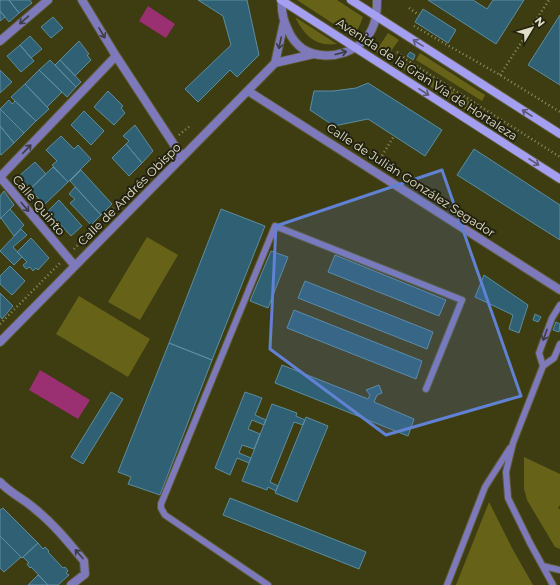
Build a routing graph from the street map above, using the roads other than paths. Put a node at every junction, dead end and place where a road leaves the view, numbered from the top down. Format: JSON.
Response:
{"nodes":[{"id":1,"x":48,"y":0,"type":"edge"},
{"id":2,"x":82,"y":0,"type":"edge"},
{"id":3,"x":282,"y":0,"type":"edge"},
{"id":4,"x":351,"y":0,"type":"edge"},
{"id":5,"x":377,"y":0,"type":"edge"},
{"id":6,"x":376,"y":16,"type":"junction"},
{"id":7,"x":284,"y":22,"type":"junction"},
{"id":8,"x":0,"y":41,"type":"edge"},
{"id":9,"x":356,"y":48,"type":"junction"},
{"id":10,"x":314,"y":54,"type":"junction"},
{"id":11,"x":116,"y":56,"type":"junction"},
{"id":12,"x":275,"y":63,"type":"junction"},
{"id":13,"x":248,"y":91,"type":"junction"},
{"id":14,"x":560,"y":134,"type":"edge"},
{"id":15,"x":182,"y":157,"type":"junction"},
{"id":16,"x":0,"y":177,"type":"edge"},
{"id":17,"x":560,"y":179,"type":"edge"},
{"id":18,"x":75,"y":266,"type":"junction"},
{"id":19,"x":560,"y":290,"type":"edge"},
{"id":20,"x":560,"y":304,"type":"edge"},
{"id":21,"x":0,"y":342,"type":"edge"},
{"id":22,"x":560,"y":344,"type":"edge"},
{"id":23,"x":543,"y":366,"type":"junction"},
{"id":24,"x":426,"y":390,"type":"dead end"},
{"id":25,"x":513,"y":443,"type":"junction"},
{"id":26,"x":0,"y":482,"type":"edge"},
{"id":27,"x":3,"y":492,"type":"edge"},
{"id":28,"x":543,"y":566,"type":"junction"},
{"id":29,"x":560,"y":570,"type":"edge"},
{"id":30,"x":71,"y":585,"type":"edge"},
{"id":31,"x":268,"y":585,"type":"edge"},
{"id":32,"x":447,"y":585,"type":"edge"},
{"id":33,"x":553,"y":585,"type":"edge"}],
"edges":[{"from":1,"to":8,"type":"street","one_way":true},
{"from":2,"to":11,"type":"street","one_way":true},
{"from":3,"to":7,"type":"street"},
{"from":3,"to":9,"type":"main road","name":"Avenida de la Gran Vía de Hortaleza"},
{"from":4,"to":6,"type":"main road","name":"Avenida de la Gran Vía de Hortaleza"},
{"from":5,"to":6,"type":"street"},
{"from":6,"to":9,"type":"street"},
{"from":14,"to":6,"type":"main road","name":"Avenida de la Gran Vía de Hortaleza","one_way":true},
{"from":7,"to":10,"type":"street"},
{"from":7,"to":12,"type":"street","one_way":true},
{"from":10,"to":9,"type":"street","one_way":true},
{"from":9,"to":17,"type":"main road","name":"Avenida de la Gran Vía de Hortaleza","one_way":true},
{"from":10,"to":12,"type":"street"},
{"from":11,"to":15,"type":"street"},
{"from":16,"to":11,"type":"street","one_way":true},
{"from":12,"to":13,"type":"street","name":"Calle de Andrés Obispo"},
{"from":13,"to":15,"type":"street","name":"Calle de Andrés Obispo"},
{"from":13,"to":19,"type":"street","name":"Calle de Julián González Segador"},
{"from":15,"to":18,"type":"street","name":"Calle de Andrés Obispo"},
{"from":16,"to":18,"type":"street","name":"Calle Quinto","one_way":true},
{"from":18,"to":21,"type":"street","name":"Calle de Andrés Obispo"},
{"from":20,"to":23,"type":"lane","one_way":true},
{"from":22,"to":23,"type":"lane"},
{"from":23,"to":25,"type":"lane"},
{"from":24,"to":31,"type":"lane"},
{"from":25,"to":28,"type":"lane"},
{"from":25,"to":32,"type":"lane"},
{"from":26,"to":27,"type":"street"},
{"from":30,"to":27,"type":"street","one_way":true},
{"from":28,"to":29,"type":"lane"},
{"from":28,"to":33,"type":"lane"}]}
